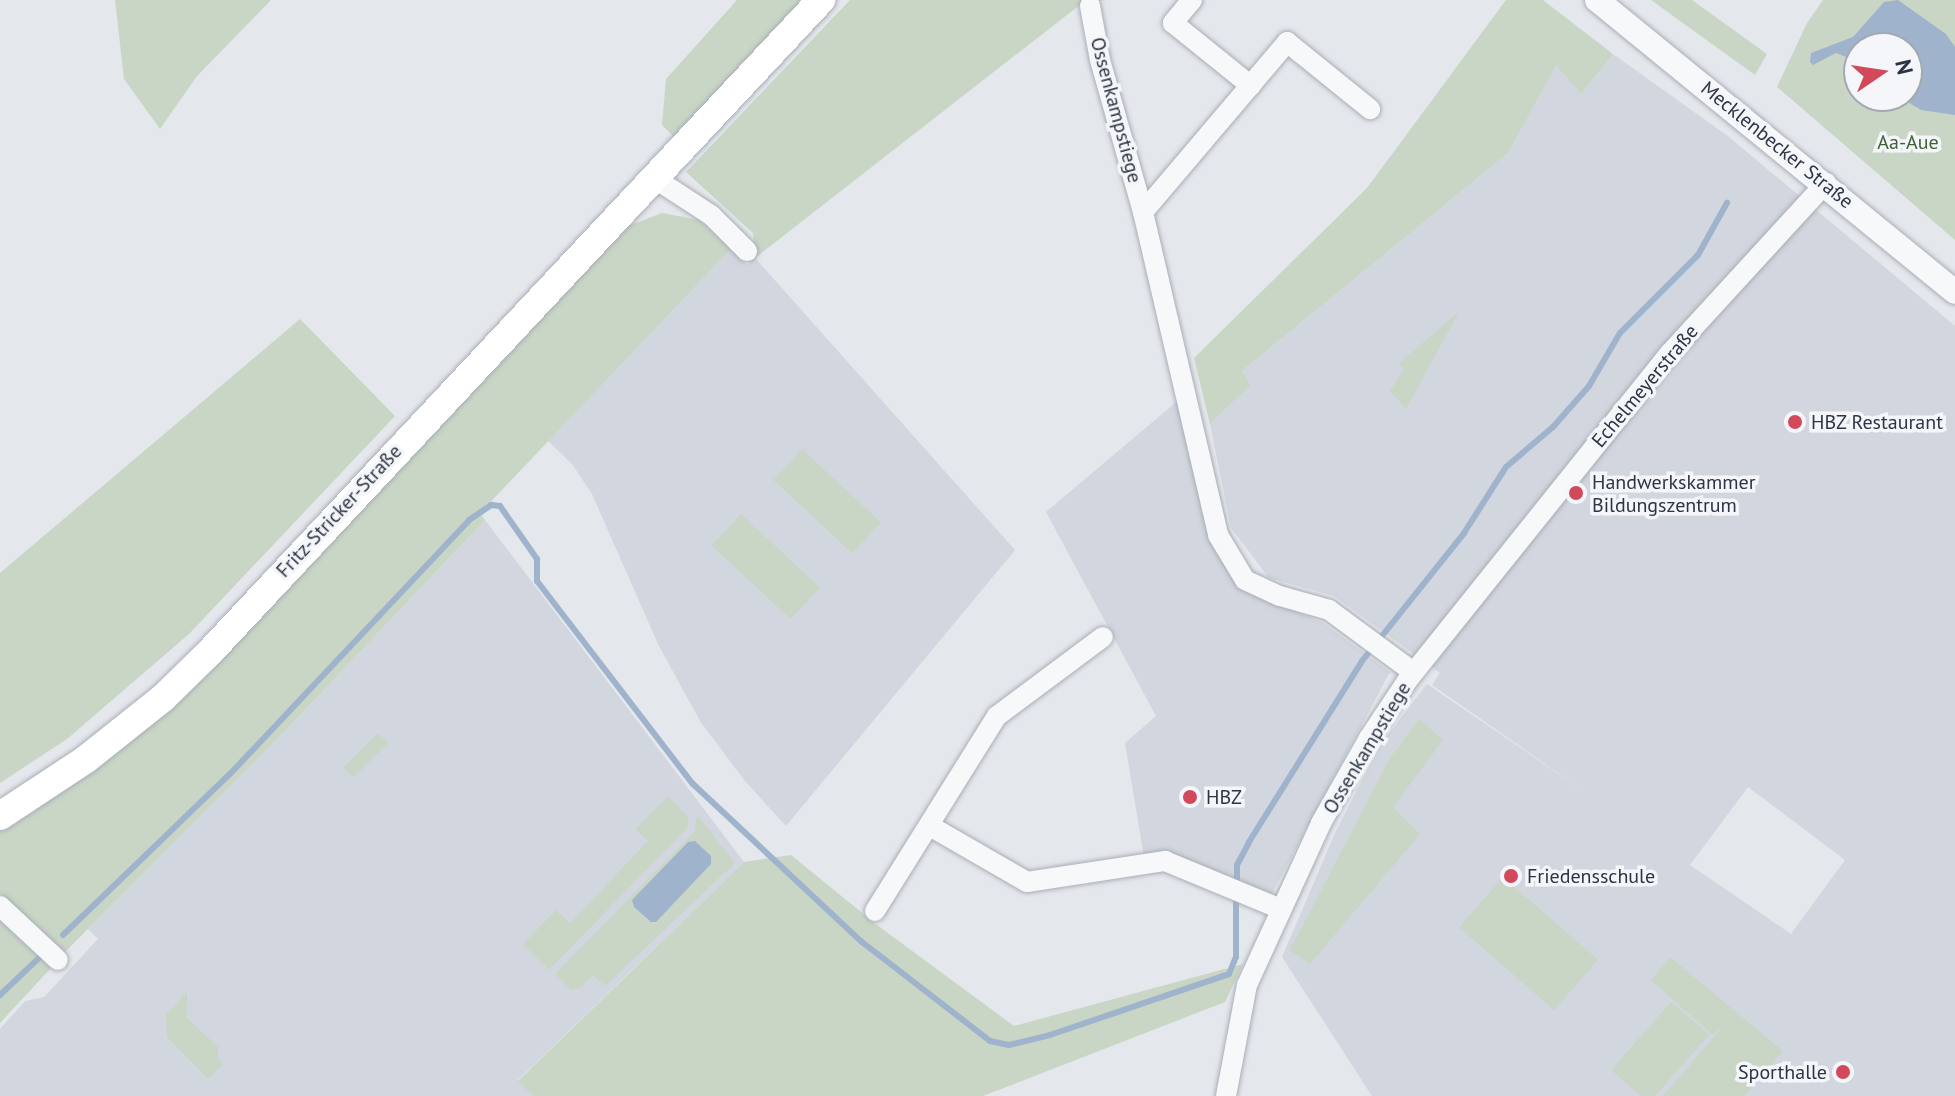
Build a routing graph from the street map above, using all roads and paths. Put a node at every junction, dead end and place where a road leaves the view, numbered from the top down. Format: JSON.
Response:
{"nodes":[{"id":1,"x":821,"y":0,"type":"edge"},
{"id":2,"x":1192,"y":0,"type":"edge"},
{"id":3,"x":1597,"y":0,"type":"edge"},
{"id":4,"x":1090,"y":6,"type":"dead end"},
{"id":5,"x":1251,"y":86,"type":"junction"},
{"id":6,"x":1370,"y":109,"type":"dead end"},
{"id":7,"x":654,"y":178,"type":"junction"},
{"id":8,"x":1826,"y":183,"type":"junction"},
{"id":9,"x":1143,"y":212,"type":"junction"},
{"id":10,"x":747,"y":251,"type":"dead end"},
{"id":11,"x":1955,"y":292,"type":"edge"},
{"id":12,"x":1103,"y":637,"type":"dead end"},
{"id":13,"x":1413,"y":672,"type":"junction"},
{"id":14,"x":0,"y":816,"type":"edge"},
{"id":15,"x":930,"y":826,"type":"junction"},
{"id":16,"x":0,"y":906,"type":"edge"},
{"id":17,"x":1281,"y":909,"type":"junction"},
{"id":18,"x":875,"y":911,"type":"dead end"},
{"id":19,"x":58,"y":960,"type":"dead end"},
{"id":20,"x":1226,"y":1096,"type":"edge"}],
"edges":[{"from":1,"to":7,"type":"main road","name":"Fritz-Stricker-Straße"},
{"from":2,"to":5,"type":"street"},
{"from":3,"to":8,"type":"street","name":"Mecklenbecker Straße"},
{"from":4,"to":9,"type":"street","name":"Ossenkampstiege"},
{"from":5,"to":6,"type":"street","name":"Ossenkampstiege"},
{"from":5,"to":9,"type":"street","name":"Ossenkampstiege"},
{"from":7,"to":10,"type":"street"},
{"from":7,"to":14,"type":"main road","name":"Fritz-Stricker-Straße"},
{"from":8,"to":11,"type":"street","name":"Mecklenbecker Straße"},
{"from":8,"to":13,"type":"street","name":"Echelmeyerstraße"},
{"from":9,"to":13,"type":"street","name":"Ossenkampstiege"},
{"from":12,"to":15,"type":"street"},
{"from":13,"to":17,"type":"street","name":"Ossenkampstiege"},
{"from":15,"to":17,"type":"street"},
{"from":15,"to":18,"type":"street"},
{"from":16,"to":19,"type":"street"},
{"from":17,"to":20,"type":"street","name":"Ossenkampstiege"}]}
